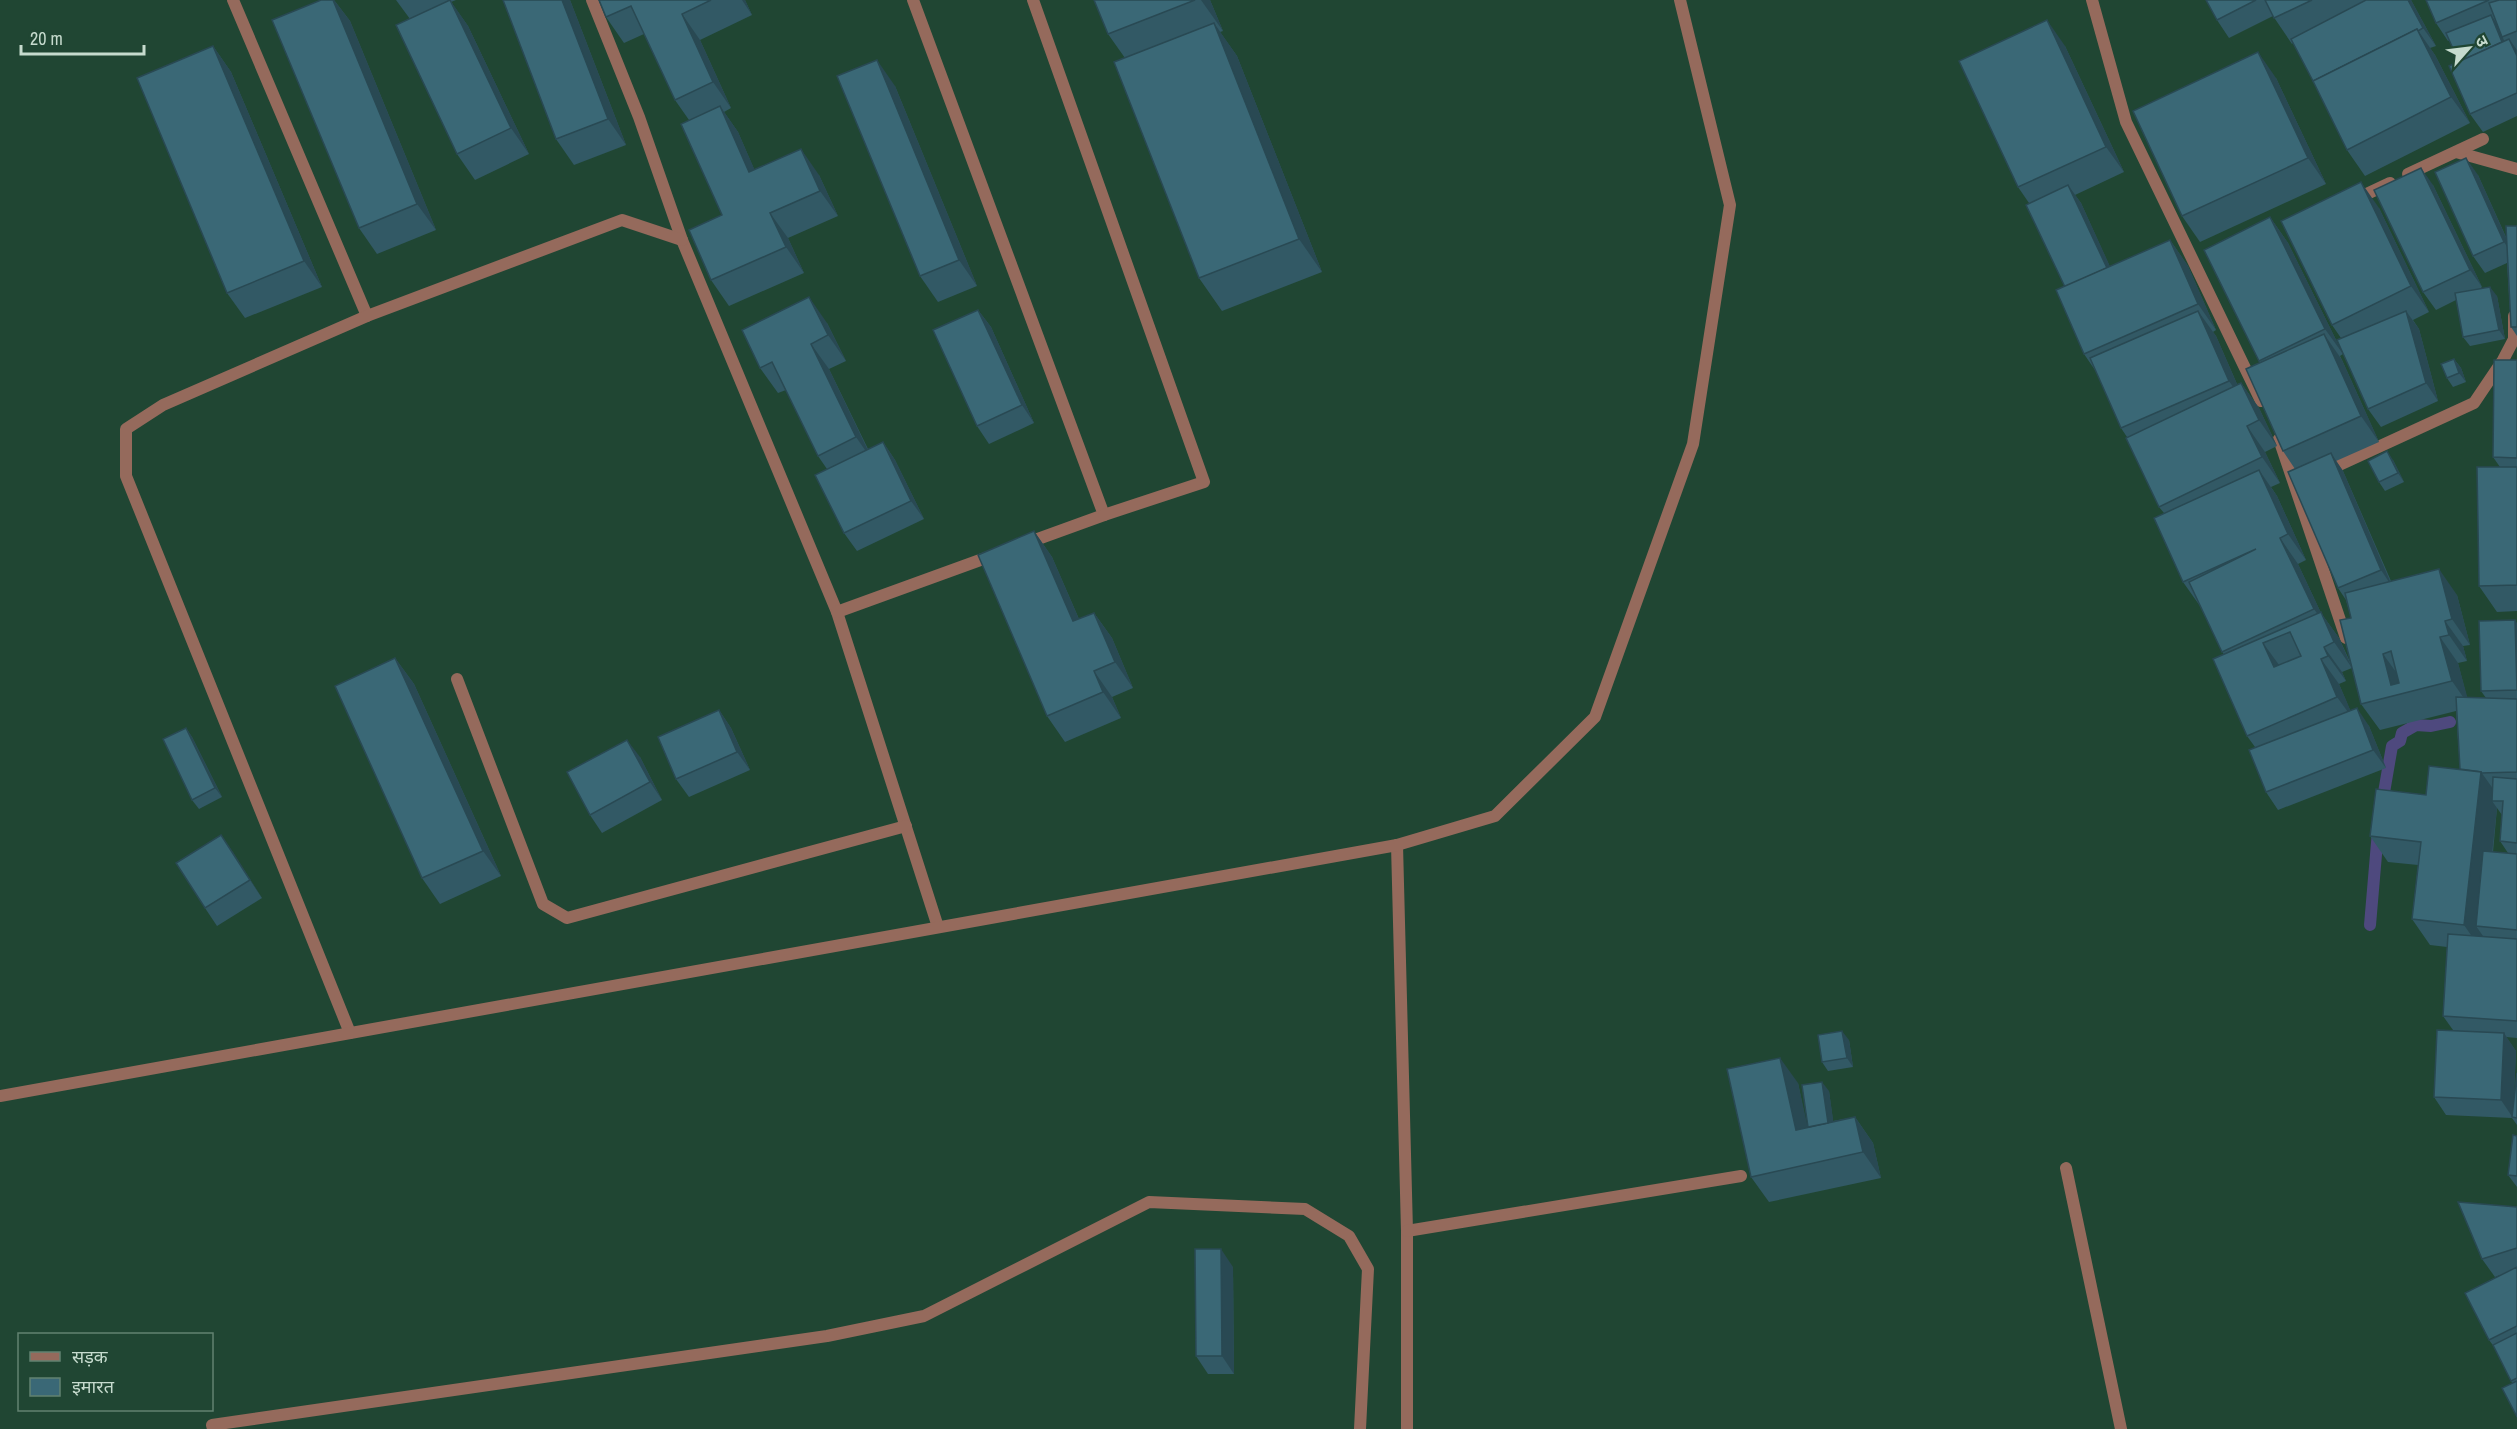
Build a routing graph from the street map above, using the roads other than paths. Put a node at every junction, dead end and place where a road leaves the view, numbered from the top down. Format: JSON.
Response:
{"nodes":[{"id":1,"x":233,"y":0,"type":"edge"},
{"id":2,"x":592,"y":0,"type":"edge"},
{"id":3,"x":913,"y":0,"type":"edge"},
{"id":4,"x":1033,"y":0,"type":"edge"},
{"id":5,"x":1680,"y":0,"type":"edge"},
{"id":6,"x":2092,"y":0,"type":"edge"},
{"id":7,"x":2483,"y":139,"type":"dead end"},
{"id":8,"x":2456,"y":152,"type":"junction"},
{"id":9,"x":2517,"y":169,"type":"edge"},
{"id":10,"x":2341,"y":207,"type":"edge"},
{"id":11,"x":682,"y":240,"type":"junction"},
{"id":12,"x":2515,"y":304,"type":"edge"},
{"id":13,"x":367,"y":316,"type":"junction"},
{"id":14,"x":2264,"y":407,"type":"edge"},
{"id":15,"x":2275,"y":429,"type":"edge"},
{"id":16,"x":2306,"y":481,"type":"junction"},
{"id":17,"x":1104,"y":516,"type":"junction"},
{"id":18,"x":837,"y":612,"type":"junction"},
{"id":19,"x":2349,"y":648,"type":"edge"},
{"id":20,"x":457,"y":679,"type":"dead end"},
{"id":21,"x":906,"y":826,"type":"junction"},
{"id":22,"x":1397,"y":845,"type":"junction"},
{"id":23,"x":938,"y":927,"type":"junction"},
{"id":24,"x":350,"y":1033,"type":"junction"},
{"id":25,"x":0,"y":1096,"type":"edge"},
{"id":26,"x":2066,"y":1168,"type":"dead end"},
{"id":27,"x":1741,"y":1176,"type":"dead end"},
{"id":28,"x":1407,"y":1231,"type":"junction"},
{"id":29,"x":213,"y":1429,"type":"edge"},
{"id":30,"x":1360,"y":1429,"type":"edge"},
{"id":31,"x":1407,"y":1429,"type":"edge"},
{"id":32,"x":2121,"y":1429,"type":"edge"}],
"edges":[{"from":1,"to":13,"type":"street"},
{"from":2,"to":11,"type":"street"},
{"from":3,"to":17,"type":"street"},
{"from":4,"to":17,"type":"street"},
{"from":5,"to":22,"type":"street"},
{"from":6,"to":14,"type":"street"},
{"from":7,"to":8,"type":"street"},
{"from":8,"to":9,"type":"street"},
{"from":8,"to":10,"type":"street"},
{"from":11,"to":13,"type":"street"},
{"from":11,"to":18,"type":"street"},
{"from":12,"to":16,"type":"street"},
{"from":13,"to":24,"type":"street"},
{"from":15,"to":16,"type":"street"},
{"from":16,"to":19,"type":"street"},
{"from":17,"to":18,"type":"street"},
{"from":18,"to":21,"type":"street"},
{"from":20,"to":21,"type":"street"},
{"from":21,"to":23,"type":"street"},
{"from":22,"to":23,"type":"street"},
{"from":22,"to":28,"type":"street"},
{"from":23,"to":24,"type":"street"},
{"from":24,"to":25,"type":"street"},
{"from":26,"to":32,"type":"street"},
{"from":27,"to":28,"type":"street"},
{"from":28,"to":31,"type":"street"},
{"from":29,"to":30,"type":"street"}]}
